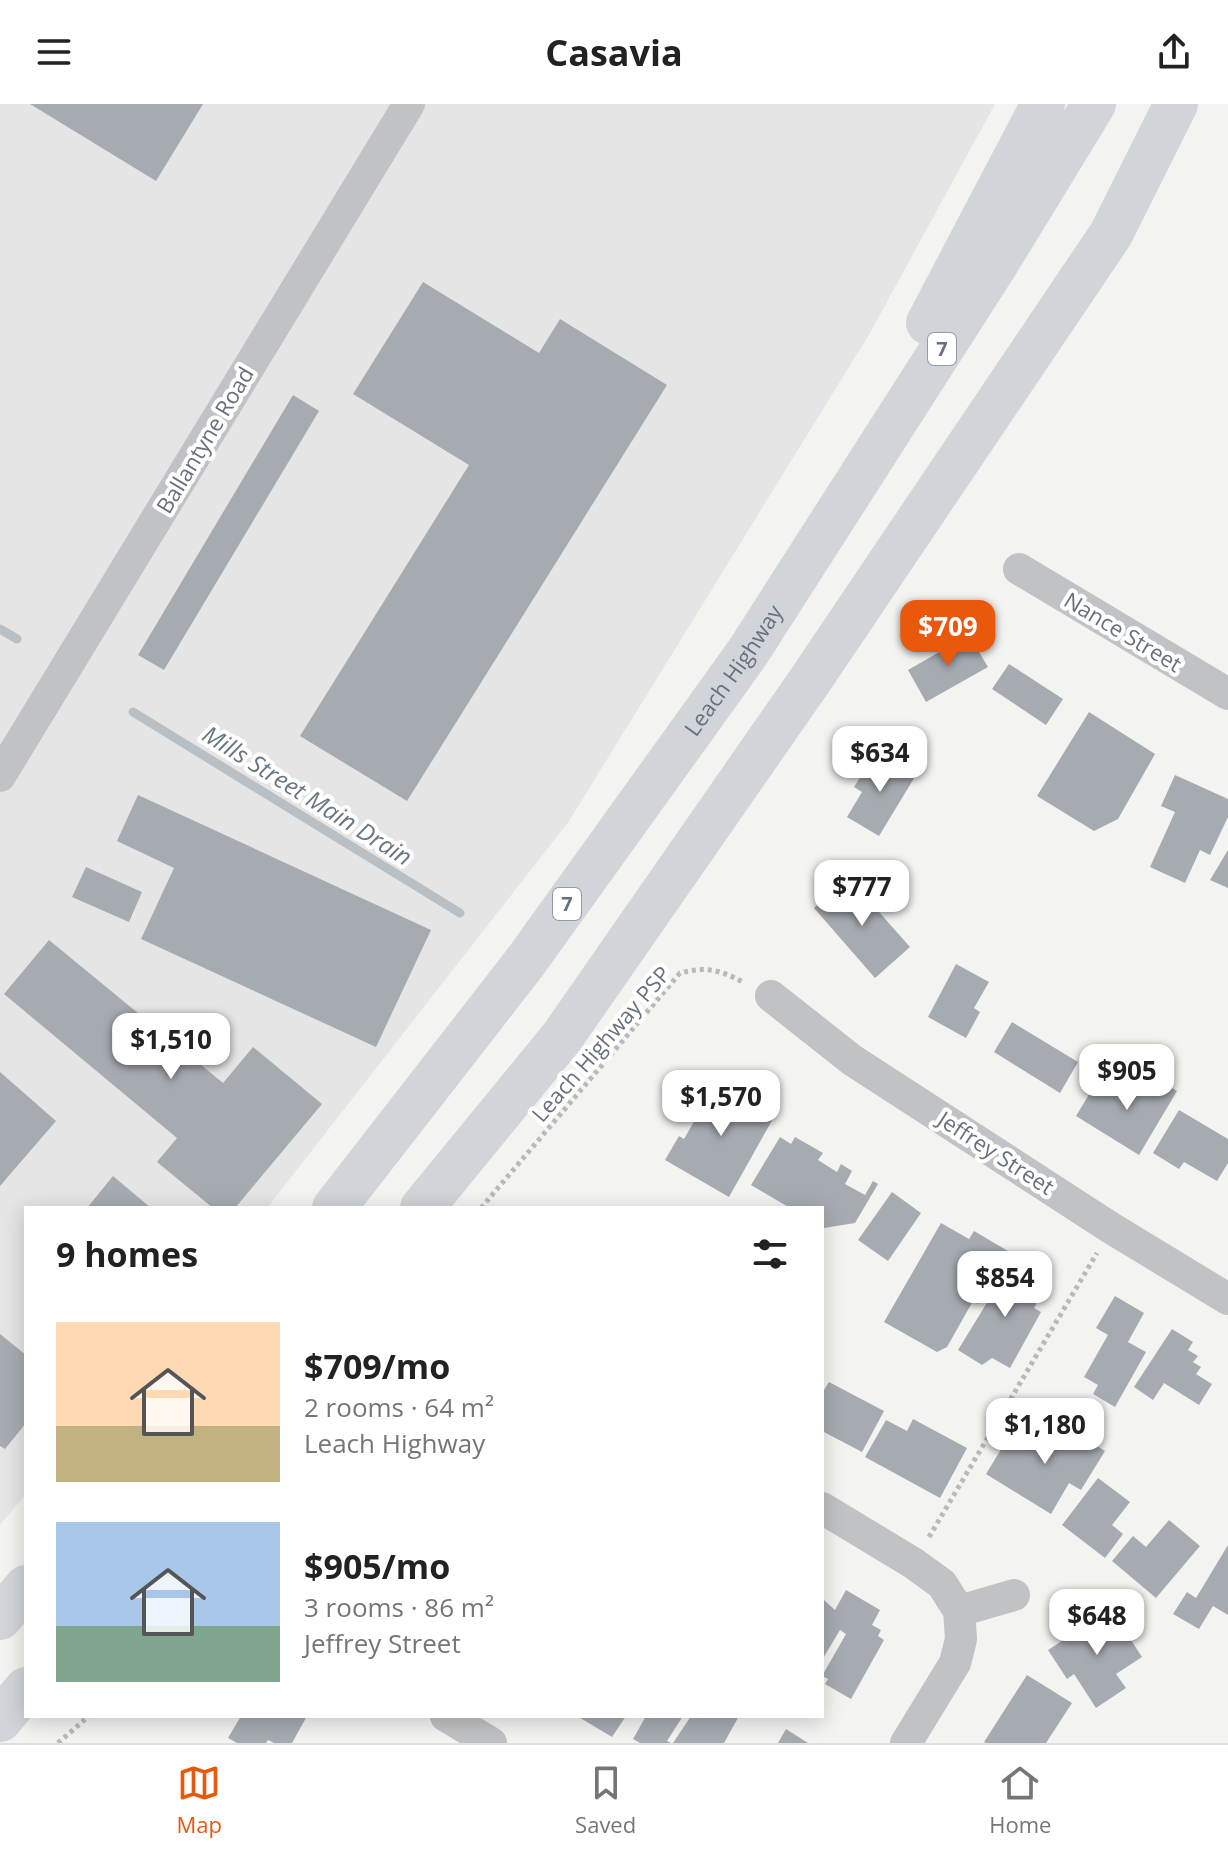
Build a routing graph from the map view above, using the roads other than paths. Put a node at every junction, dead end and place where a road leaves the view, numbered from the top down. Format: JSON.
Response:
{"nodes":[{"id":1,"x":409,"y":104,"type":"edge"},
{"id":2,"x":1043,"y":104,"type":"edge"},
{"id":3,"x":1094,"y":104,"type":"edge"},
{"id":4,"x":1176,"y":104,"type":"edge"},
{"id":5,"x":1205,"y":104,"type":"edge"},
{"id":6,"x":1111,"y":234,"type":"junction"},
{"id":7,"x":1019,"y":569,"type":"dead end"},
{"id":8,"x":787,"y":591,"type":"junction"},
{"id":9,"x":1228,"y":694,"type":"edge"},
{"id":10,"x":0,"y":776,"type":"edge"},
{"id":11,"x":771,"y":996,"type":"road end"},
{"id":12,"x":336,"y":1206,"type":"edge"},
{"id":13,"x":424,"y":1206,"type":"edge"},
{"id":14,"x":1228,"y":1299,"type":"edge"},
{"id":15,"x":824,"y":1509,"type":"edge"},
{"id":16,"x":24,"y":1589,"type":"edge"},
{"id":17,"x":1014,"y":1595,"type":"dead end"},
{"id":18,"x":959,"y":1611,"type":"junction"},
{"id":19,"x":0,"y":1618,"type":"edge"},
{"id":20,"x":24,"y":1691,"type":"edge"},
{"id":21,"x":449,"y":1718,"type":"edge"},
{"id":22,"x":0,"y":1720,"type":"edge"},
{"id":23,"x":491,"y":1743,"type":"edge"},
{"id":24,"x":906,"y":1743,"type":"edge"}],
"edges":[{"from":1,"to":10,"type":"street","name":"Ballantyne Road"},
{"from":2,"to":8,"type":"highway"},
{"from":3,"to":8,"type":"highway","name":"Leach Highway","number":"7"},
{"from":4,"to":6,"type":"highway"},
{"from":5,"to":6,"type":"highway"},
{"from":6,"to":13,"type":"highway"},
{"from":7,"to":9,"type":"street","name":"Nance Street"},
{"from":8,"to":12,"type":"highway","name":"Leach Highway","number":"7"},
{"from":11,"to":14,"type":"street","name":"Jeffrey Street"},
{"from":15,"to":18,"type":"street"},
{"from":16,"to":19,"type":"highway"},
{"from":17,"to":18,"type":"street"},
{"from":18,"to":24,"type":"street"},
{"from":20,"to":22,"type":"highway"},
{"from":21,"to":23,"type":"street"}]}
